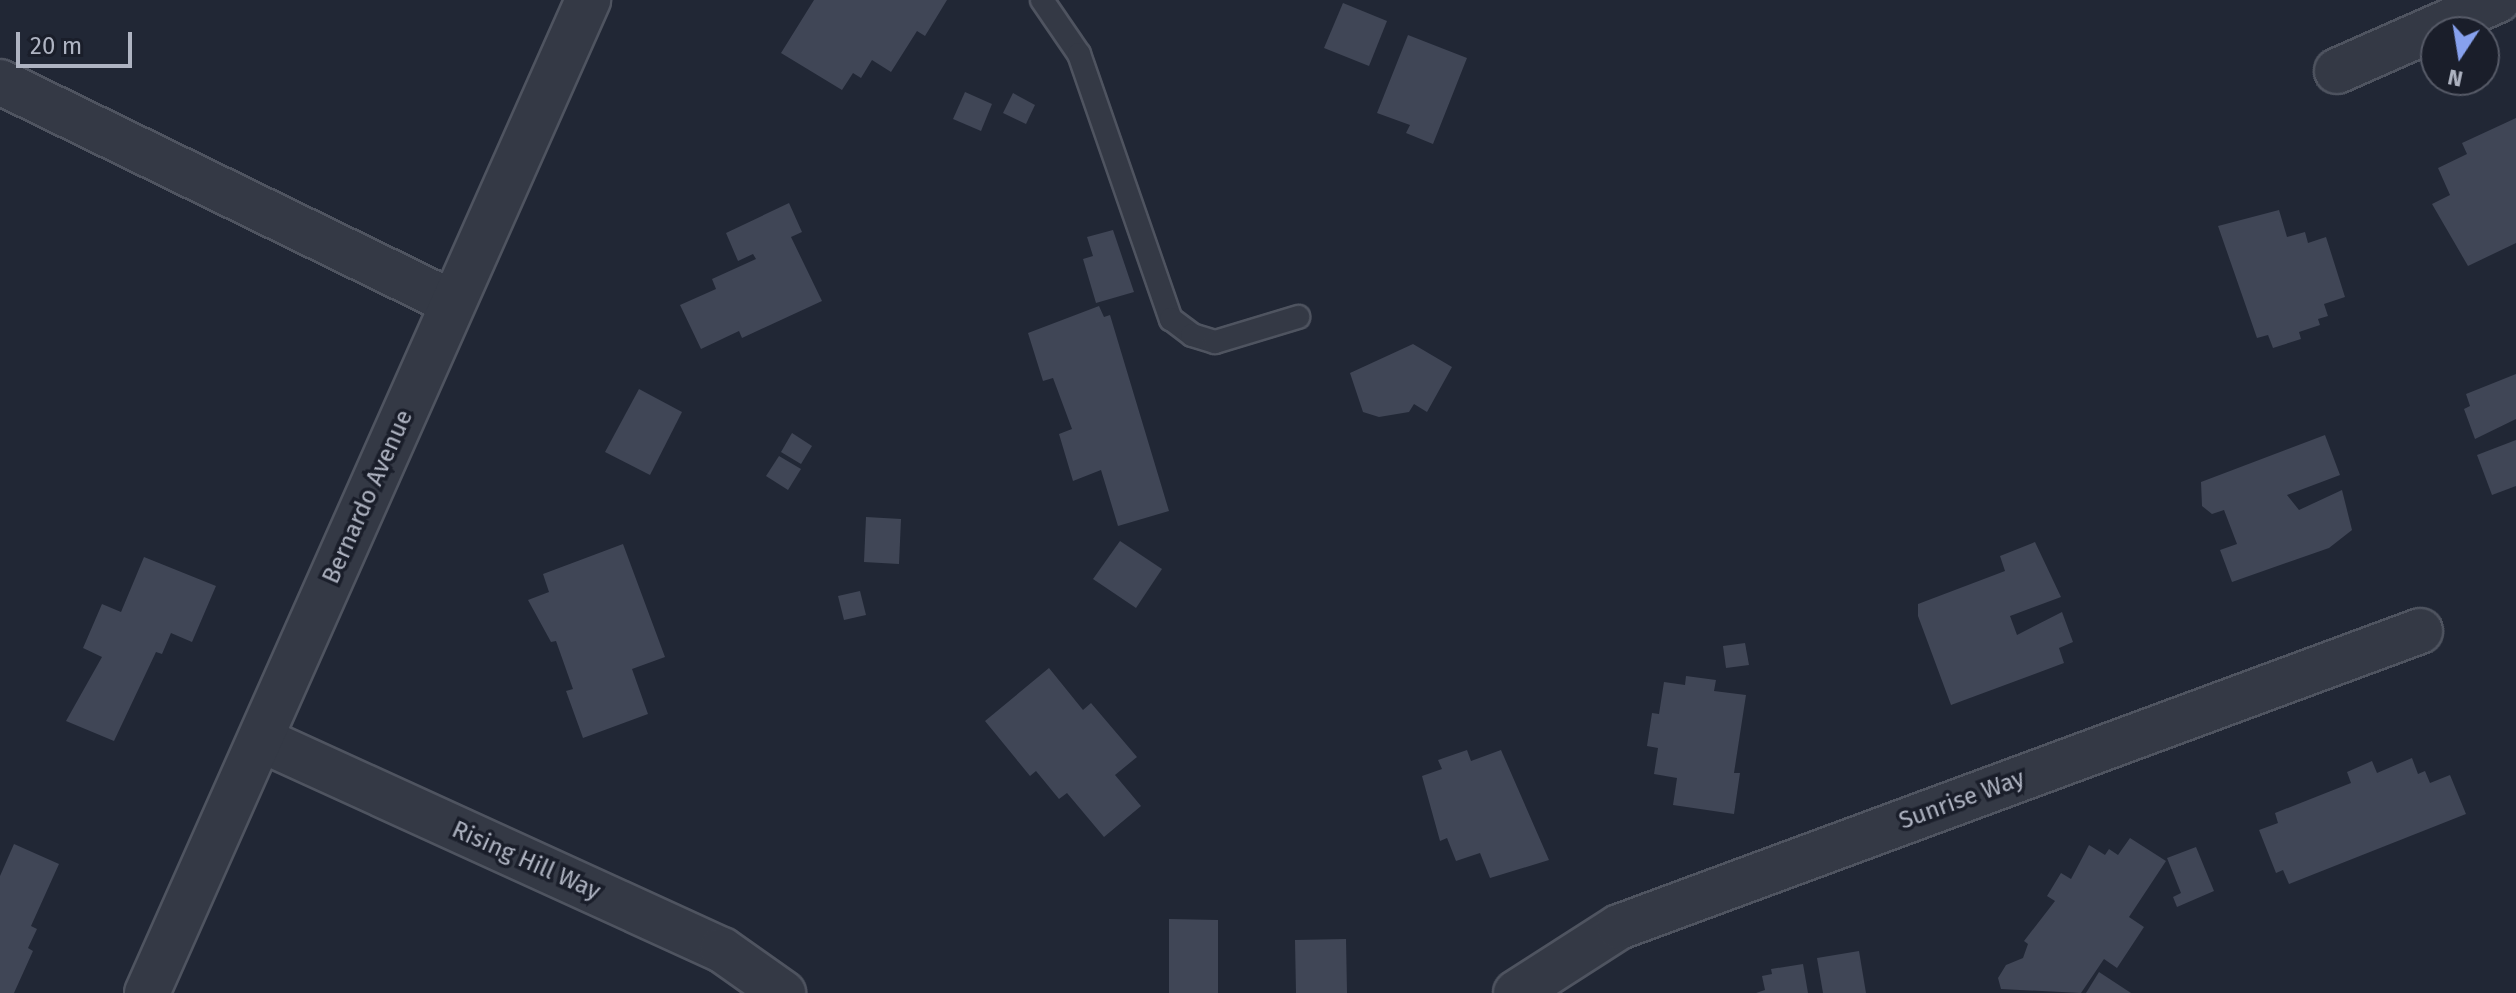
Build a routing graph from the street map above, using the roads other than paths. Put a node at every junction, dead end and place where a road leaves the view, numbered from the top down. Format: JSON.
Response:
{"nodes":[{"id":1,"x":588,"y":0,"type":"edge"},
{"id":2,"x":1042,"y":0,"type":"edge"},
{"id":3,"x":2498,"y":0,"type":"edge"},
{"id":4,"x":2337,"y":71,"type":"dead end"},
{"id":5,"x":0,"y":82,"type":"edge"},
{"id":6,"x":453,"y":303,"type":"junction"},
{"id":7,"x":1298,"y":317,"type":"dead end"},
{"id":8,"x":2420,"y":631,"type":"dead end"},
{"id":9,"x":262,"y":740,"type":"junction"},
{"id":10,"x":147,"y":993,"type":"edge"},
{"id":11,"x":783,"y":993,"type":"edge"},
{"id":12,"x":1516,"y":993,"type":"edge"}],
"edges":[{"from":1,"to":6,"type":"street","name":"Bernardo Avenue"},
{"from":2,"to":7,"type":"lane"},
{"from":3,"to":4,"type":"street"},
{"from":5,"to":6,"type":"street"},
{"from":6,"to":9,"type":"street","name":"Bernardo Avenue"},
{"from":8,"to":12,"type":"street","name":"Sunrise Way"},
{"from":9,"to":10,"type":"street","name":"Bernardo Avenue"},
{"from":9,"to":11,"type":"street","name":"Rising Hill Way"}]}
